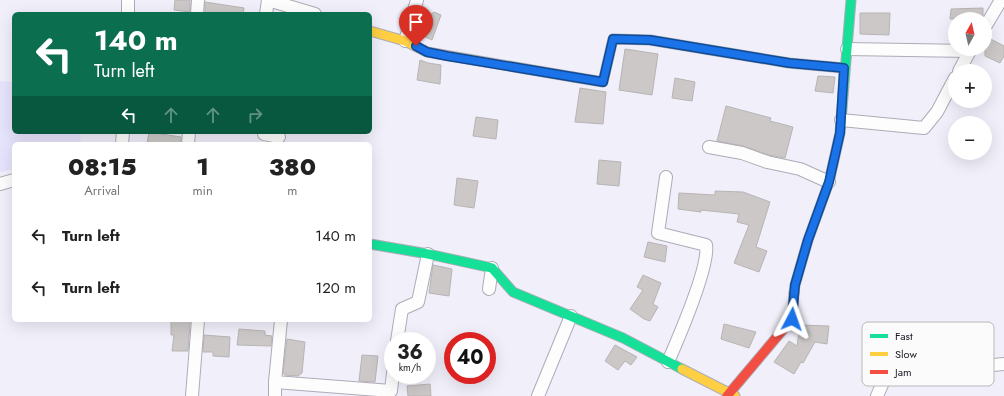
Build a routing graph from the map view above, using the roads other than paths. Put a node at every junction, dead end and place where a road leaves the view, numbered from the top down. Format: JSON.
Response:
{"nodes":[{"id":1,"x":128,"y":0,"type":"edge"},
{"id":2,"x":198,"y":0,"type":"edge"},
{"id":3,"x":268,"y":0,"type":"edge"},
{"id":4,"x":417,"y":0,"type":"edge"},
{"id":5,"x":851,"y":0,"type":"edge"},
{"id":6,"x":1001,"y":0,"type":"edge"},
{"id":7,"x":128,"y":12,"type":"edge"},
{"id":8,"x":197,"y":12,"type":"edge"},
{"id":9,"x":266,"y":12,"type":"edge"},
{"id":10,"x":308,"y":12,"type":"edge"},
{"id":11,"x":992,"y":15,"type":"edge"},
{"id":12,"x":372,"y":32,"type":"edge"},
{"id":13,"x":405,"y":41,"type":"junction"},
{"id":14,"x":847,"y":49,"type":"junction"},
{"id":15,"x":948,"y":50,"type":"edge"},
{"id":16,"x":844,"y":68,"type":"junction"},
{"id":17,"x":948,"y":91,"type":"edge"},
{"id":18,"x":841,"y":120,"type":"junction"},
{"id":19,"x":264,"y":137,"type":"edge"},
{"id":20,"x":279,"y":137,"type":"dead end"},
{"id":21,"x":709,"y":147,"type":"dead end"},
{"id":22,"x":666,"y":177,"type":"dead end"},
{"id":23,"x":12,"y":181,"type":"edge"},
{"id":24,"x":829,"y":182,"type":"junction"},
{"id":25,"x":0,"y":184,"type":"edge"},
{"id":26,"x":372,"y":244,"type":"edge"},
{"id":27,"x":428,"y":254,"type":"junction"},
{"id":28,"x":492,"y":268,"type":"junction"},
{"id":29,"x":489,"y":289,"type":"dead end"},
{"id":30,"x":571,"y":316,"type":"junction"},
{"id":31,"x":198,"y":322,"type":"edge"},
{"id":32,"x":281,"y":322,"type":"edge"},
{"id":33,"x":398,"y":332,"type":"edge"},
{"id":34,"x":668,"y":362,"type":"junction"},
{"id":35,"x":1004,"y":364,"type":"edge"},
{"id":36,"x":994,"y":365,"type":"edge"},
{"id":37,"x":275,"y":382,"type":"junction"},
{"id":38,"x":392,"y":384,"type":"edge"},
{"id":39,"x":881,"y":386,"type":"edge"},
{"id":40,"x":730,"y":395,"type":"edge"},
{"id":41,"x":192,"y":396,"type":"edge"},
{"id":42,"x":275,"y":396,"type":"edge"},
{"id":43,"x":538,"y":396,"type":"edge"},
{"id":44,"x":877,"y":396,"type":"edge"}],
"edges":[{"from":1,"to":7,"type":"street"},
{"from":2,"to":8,"type":"street"},
{"from":3,"to":9,"type":"street"},
{"from":3,"to":10,"type":"street"},
{"from":4,"to":13,"type":"street"},
{"from":5,"to":14,"type":"street"},
{"from":6,"to":11,"type":"street"},
{"from":12,"to":13,"type":"street"},
{"from":13,"to":16,"type":"street"},
{"from":14,"to":15,"type":"street"},
{"from":14,"to":16,"type":"street"},
{"from":16,"to":18,"type":"street"},
{"from":17,"to":18,"type":"street"},
{"from":18,"to":24,"type":"street"},
{"from":19,"to":20,"type":"street"},
{"from":21,"to":24,"type":"street"},
{"from":22,"to":34,"type":"street"},
{"from":23,"to":25,"type":"street"},
{"from":24,"to":40,"type":"street"},
{"from":26,"to":27,"type":"street"},
{"from":27,"to":28,"type":"street"},
{"from":27,"to":33,"type":"street"},
{"from":28,"to":29,"type":"street"},
{"from":28,"to":30,"type":"street"},
{"from":30,"to":34,"type":"street"},
{"from":30,"to":43,"type":"street"},
{"from":31,"to":41,"type":"street"},
{"from":32,"to":37,"type":"street"},
{"from":34,"to":40,"type":"street"},
{"from":35,"to":36,"type":"street"},
{"from":37,"to":38,"type":"street"},
{"from":37,"to":42,"type":"street"},
{"from":39,"to":44,"type":"street"}]}
